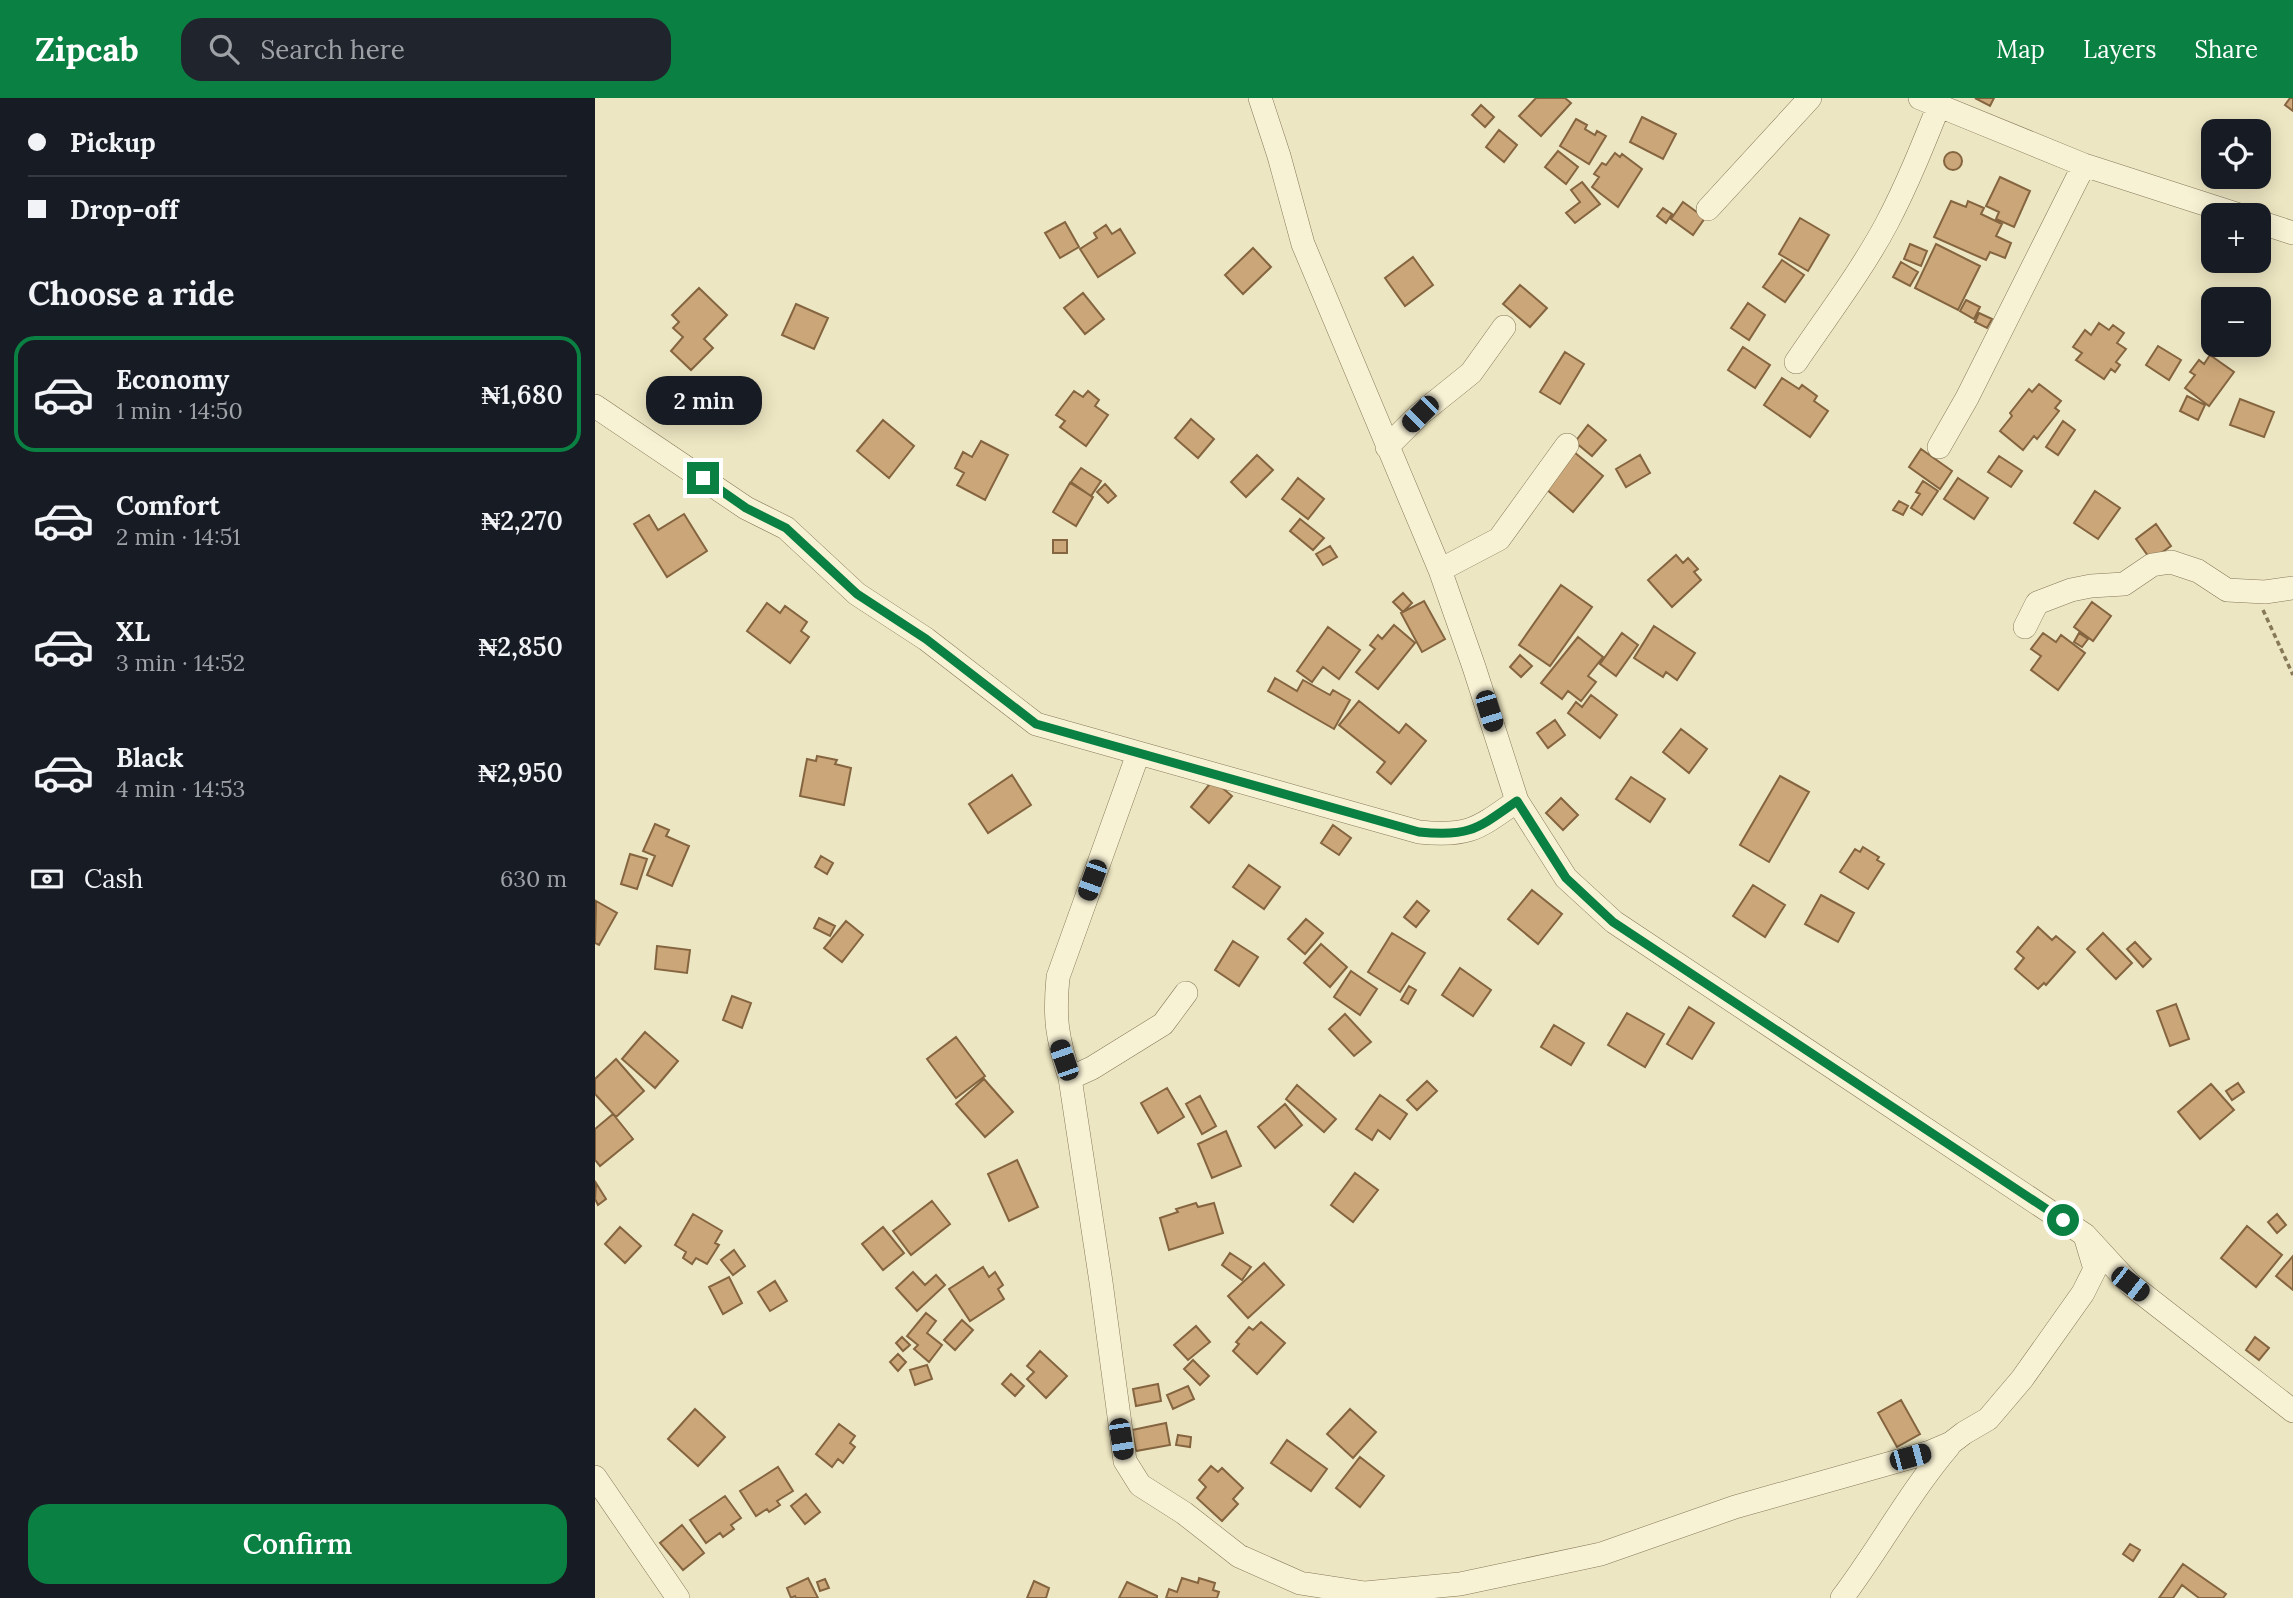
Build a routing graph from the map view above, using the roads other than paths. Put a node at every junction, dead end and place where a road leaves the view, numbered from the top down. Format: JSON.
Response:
{"nodes":[{"id":1,"x":1260,"y":98,"type":"edge"},
{"id":2,"x":1810,"y":98,"type":"edge"},
{"id":3,"x":1929,"y":101,"type":"edge"},
{"id":4,"x":2084,"y":165,"type":"junction"},
{"id":5,"x":2202,"y":203,"type":"edge"},
{"id":6,"x":1708,"y":209,"type":"dead end"},
{"id":7,"x":2271,"y":226,"type":"edge"},
{"id":8,"x":2293,"y":233,"type":"edge"},
{"id":9,"x":1504,"y":327,"type":"dead end"},
{"id":10,"x":1796,"y":362,"type":"dead end"},
{"id":11,"x":595,"y":406,"type":"edge"},
{"id":12,"x":1567,"y":445,"type":"dead end"},
{"id":13,"x":1387,"y":447,"type":"junction"},
{"id":14,"x":1939,"y":447,"type":"dead end"},
{"id":15,"x":1440,"y":570,"type":"junction"},
{"id":16,"x":2293,"y":588,"type":"edge"},
{"id":17,"x":2025,"y":627,"type":"dead end"},
{"id":18,"x":1137,"y":754,"type":"junction"},
{"id":19,"x":1517,"y":801,"type":"junction"},
{"id":20,"x":1186,"y":993,"type":"dead end"},
{"id":21,"x":1070,"y":1078,"type":"junction"},
{"id":22,"x":2085,"y":1235,"type":"junction"},
{"id":23,"x":2130,"y":1284,"type":"junction"},
{"id":24,"x":2083,"y":1293,"type":"junction"},
{"id":25,"x":2293,"y":1411,"type":"edge"},
{"id":26,"x":1951,"y":1443,"type":"junction"},
{"id":27,"x":595,"y":1477,"type":"edge"},
{"id":28,"x":678,"y":1598,"type":"edge"},
{"id":29,"x":1842,"y":1598,"type":"edge"}],
"edges":[{"from":1,"to":13,"type":"street"},
{"from":2,"to":6,"type":"street"},
{"from":3,"to":4,"type":"street"},
{"from":3,"to":10,"type":"street"},
{"from":4,"to":5,"type":"street"},
{"from":4,"to":14,"type":"street"},
{"from":7,"to":8,"type":"street"},
{"from":9,"to":13,"type":"street"},
{"from":11,"to":18,"type":"street"},
{"from":12,"to":15,"type":"street"},
{"from":13,"to":15,"type":"street"},
{"from":15,"to":19,"type":"street"},
{"from":16,"to":17,"type":"street"},
{"from":18,"to":19,"type":"street"},
{"from":18,"to":21,"type":"street"},
{"from":19,"to":22,"type":"street"},
{"from":20,"to":21,"type":"street"},
{"from":21,"to":26,"type":"street"},
{"from":22,"to":23,"type":"street"},
{"from":22,"to":24,"type":"street"},
{"from":23,"to":24,"type":"street"},
{"from":23,"to":25,"type":"street"},
{"from":24,"to":26,"type":"street"},
{"from":26,"to":29,"type":"street"},
{"from":27,"to":28,"type":"street"}]}
